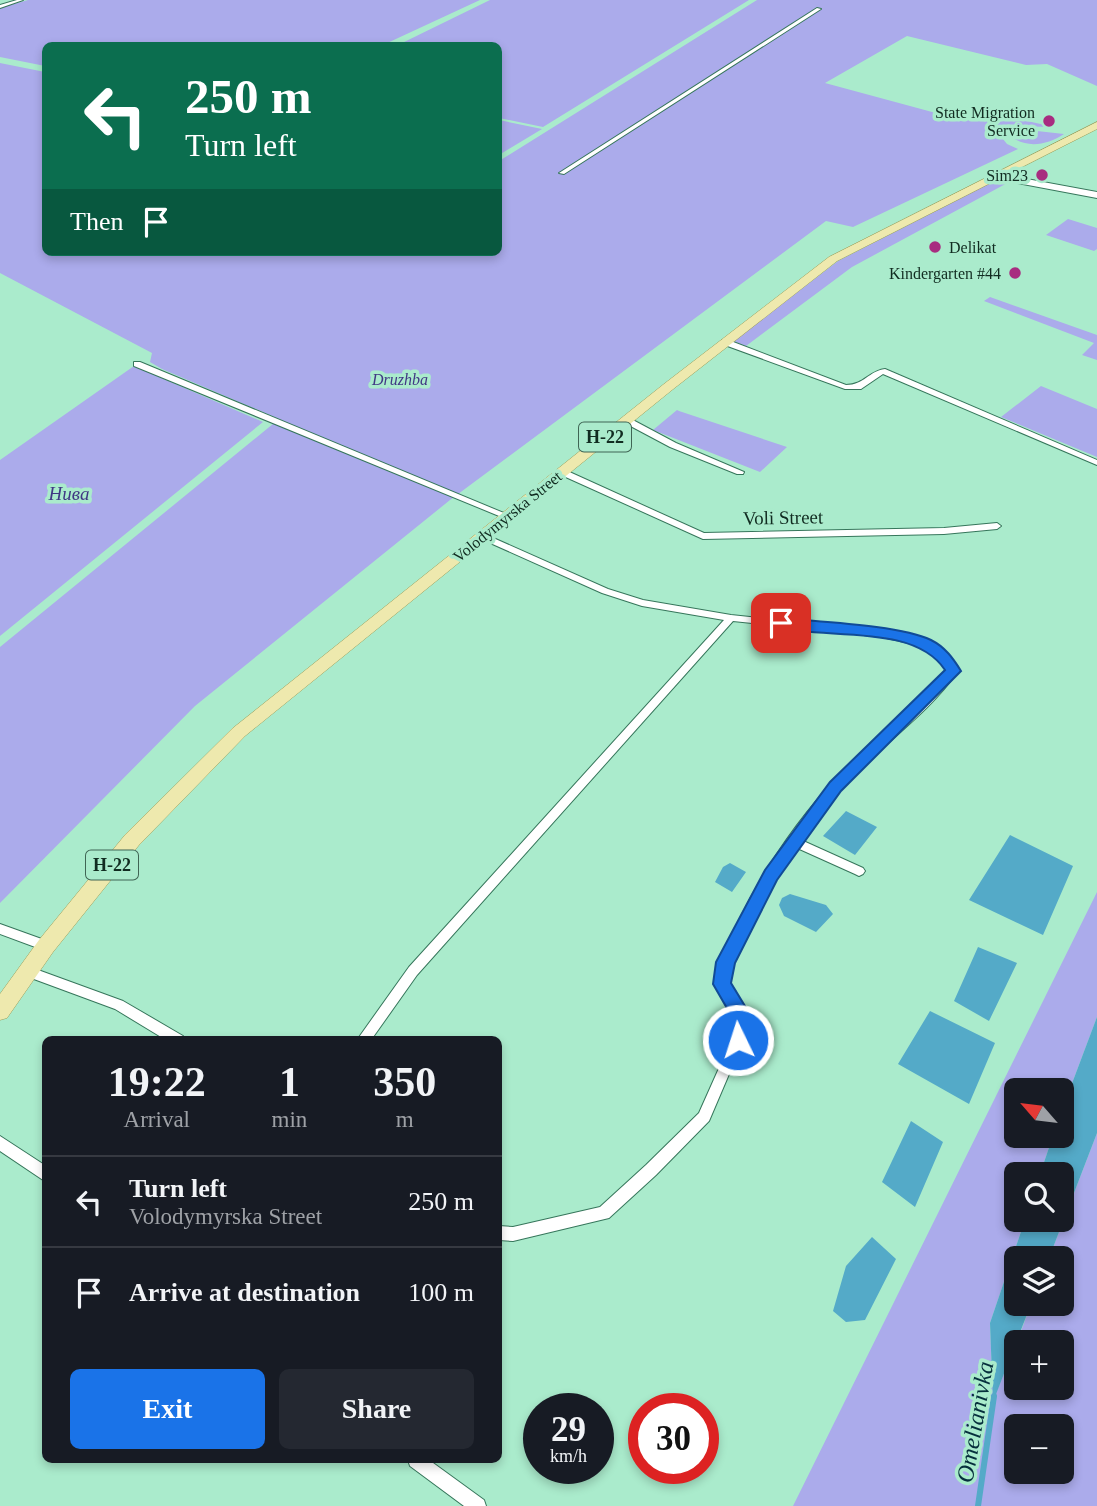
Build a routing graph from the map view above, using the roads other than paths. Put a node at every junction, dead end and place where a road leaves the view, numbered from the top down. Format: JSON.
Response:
{"nodes":[{"id":1,"x":21,"y":0,"type":"edge"},
{"id":2,"x":0,"y":6,"type":"edge"},
{"id":3,"x":818,"y":9,"type":"dead end"},
{"id":4,"x":1097,"y":125,"type":"edge"},
{"id":5,"x":562,"y":173,"type":"dead end"},
{"id":6,"x":994,"y":176,"type":"junction"},
{"id":7,"x":1097,"y":195,"type":"edge"},
{"id":8,"x":725,"y":342,"type":"junction"},
{"id":9,"x":137,"y":364,"type":"dead end"},
{"id":10,"x":626,"y":420,"type":"junction"},
{"id":11,"x":1097,"y":463,"type":"edge"},
{"id":12,"x":562,"y":472,"type":"junction"},
{"id":13,"x":740,"y":472,"type":"dead end"},
{"id":14,"x":507,"y":516,"type":"junction"},
{"id":15,"x":996,"y":526,"type":"dead end"},
{"id":16,"x":482,"y":536,"type":"junction"},
{"id":17,"x":731,"y":618,"type":"junction"},
{"id":18,"x":795,"y":842,"type":"junction"},
{"id":19,"x":859,"y":871,"type":"dead end"},
{"id":20,"x":0,"y":929,"type":"edge"},
{"id":21,"x":46,"y":946,"type":"junction"},
{"id":22,"x":27,"y":971,"type":"junction"},
{"id":23,"x":0,"y":1011,"type":"edge"},
{"id":24,"x":171,"y":1036,"type":"edge"},
{"id":25,"x":366,"y":1036,"type":"edge"},
{"id":26,"x":0,"y":1143,"type":"edge"},
{"id":27,"x":42,"y":1172,"type":"edge"},
{"id":28,"x":502,"y":1233,"type":"edge"},
{"id":29,"x":420,"y":1463,"type":"edge"},
{"id":30,"x":478,"y":1506,"type":"edge"}],
"edges":[{"from":1,"to":2,"type":"street"},
{"from":3,"to":5,"type":"street"},
{"from":4,"to":6,"type":"main road","name":"Volodymyrska Street","number":"Н-22"},
{"from":6,"to":7,"type":"street"},
{"from":6,"to":8,"type":"main road","name":"Volodymyrska Street","number":"Н-22"},
{"from":8,"to":10,"type":"main road","name":"Volodymyrska Street","number":"Н-22"},
{"from":8,"to":11,"type":"street"},
{"from":9,"to":14,"type":"street"},
{"from":10,"to":12,"type":"main road","name":"Volodymyrska Street","number":"Н-22"},
{"from":10,"to":13,"type":"street"},
{"from":12,"to":14,"type":"main road","name":"Volodymyrska Street","number":"Н-22"},
{"from":12,"to":15,"type":"street","name":"Voli Street"},
{"from":14,"to":16,"type":"main road","name":"Volodymyrska Street","number":"Н-22"},
{"from":16,"to":17,"type":"street","name":"Volodymyrska Street"},
{"from":16,"to":21,"type":"main road","name":"Volodymyrska Street","number":"Н-22"},
{"from":17,"to":18,"type":"street","name":"Volodymyrska Street"},
{"from":17,"to":25,"type":"street"},
{"from":18,"to":19,"type":"street"},
{"from":18,"to":28,"type":"street","name":"Volodymyrska Street"},
{"from":20,"to":21,"type":"street"},
{"from":21,"to":22,"type":"main road","number":"Н-22"},
{"from":22,"to":23,"type":"main road","number":"Н-22"},
{"from":22,"to":24,"type":"street"},
{"from":26,"to":27,"type":"street"},
{"from":29,"to":30,"type":"street"}]}
